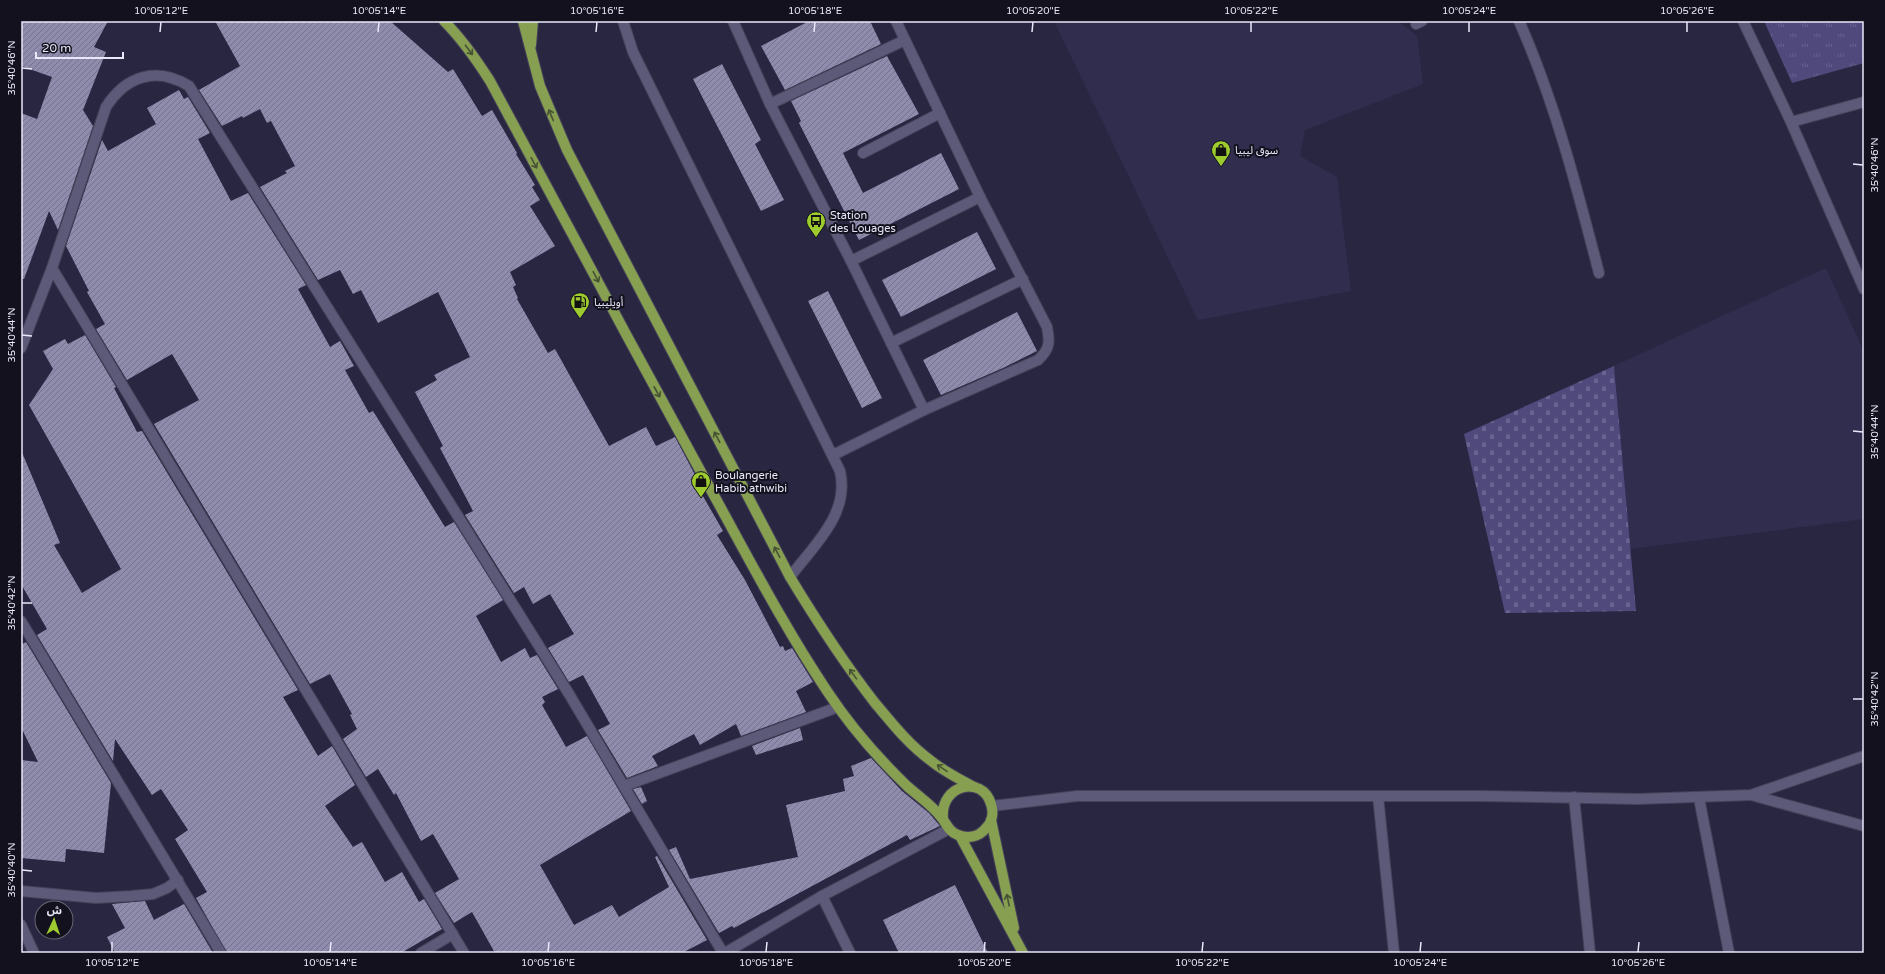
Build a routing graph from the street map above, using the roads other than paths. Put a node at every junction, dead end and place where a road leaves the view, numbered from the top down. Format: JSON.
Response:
{"nodes":[{"id":1,"x":444,"y":21,"type":"edge"},
{"id":2,"x":523,"y":21,"type":"edge"},
{"id":3,"x":533,"y":21,"type":"edge"},
{"id":4,"x":623,"y":21,"type":"edge"},
{"id":5,"x":896,"y":21,"type":"edge"},
{"id":6,"x":1520,"y":21,"type":"edge"},
{"id":7,"x":1743,"y":21,"type":"edge"},
{"id":8,"x":735,"y":22,"type":"edge"},
{"id":9,"x":905,"y":40,"type":"junction"},
{"id":10,"x":530,"y":53,"type":"junction"},
{"id":11,"x":1864,"y":102,"type":"edge"},
{"id":12,"x":770,"y":104,"type":"junction"},
{"id":13,"x":940,"y":113,"type":"junction"},
{"id":14,"x":1790,"y":122,"type":"junction"},
{"id":15,"x":863,"y":153,"type":"dead end"},
{"id":16,"x":980,"y":196,"type":"junction"},
{"id":17,"x":851,"y":261,"type":"junction"},
{"id":18,"x":52,"y":268,"type":"junction"},
{"id":19,"x":1599,"y":273,"type":"dead end"},
{"id":20,"x":1023,"y":279,"type":"junction"},
{"id":21,"x":1864,"y":289,"type":"edge"},
{"id":22,"x":891,"y":343,"type":"junction"},
{"id":23,"x":21,"y":348,"type":"edge"},
{"id":24,"x":924,"y":410,"type":"junction"},
{"id":25,"x":832,"y":455,"type":"junction"},
{"id":26,"x":790,"y":577,"type":"junction"},
{"id":27,"x":21,"y":621,"type":"edge"},
{"id":28,"x":838,"y":707,"type":"junction"},
{"id":29,"x":1864,"y":756,"type":"edge"},
{"id":30,"x":624,"y":786,"type":"junction"},
{"id":31,"x":975,"y":788,"type":"junction"},
{"id":32,"x":1378,"y":796,"type":"junction"},
{"id":33,"x":1751,"y":796,"type":"junction"},
{"id":34,"x":1574,"y":797,"type":"junction"},
{"id":35,"x":1699,"y":798,"type":"junction"},
{"id":36,"x":992,"y":806,"type":"junction"},
{"id":37,"x":943,"y":818,"type":"junction"},
{"id":38,"x":991,"y":820,"type":"junction"},
{"id":39,"x":1864,"y":826,"type":"edge"},
{"id":40,"x":949,"y":830,"type":"junction"},
{"id":41,"x":960,"y":836,"type":"junction"},
{"id":42,"x":178,"y":880,"type":"junction"},
{"id":43,"x":21,"y":892,"type":"edge"},
{"id":44,"x":822,"y":896,"type":"junction"},
{"id":45,"x":21,"y":925,"type":"edge"},
{"id":46,"x":453,"y":934,"type":"junction"},
{"id":47,"x":1016,"y":938,"type":"junction"},
{"id":48,"x":34,"y":953,"type":"edge"},
{"id":49,"x":221,"y":953,"type":"edge"},
{"id":50,"x":421,"y":953,"type":"edge"},
{"id":51,"x":464,"y":953,"type":"edge"},
{"id":52,"x":724,"y":953,"type":"edge"},
{"id":53,"x":850,"y":953,"type":"edge"},
{"id":54,"x":1023,"y":953,"type":"edge"},
{"id":55,"x":1394,"y":953,"type":"edge"},
{"id":56,"x":1590,"y":953,"type":"edge"},
{"id":57,"x":1730,"y":953,"type":"edge"}],
"edges":[{"from":1,"to":28,"type":"main road","one_way":true},
{"from":2,"to":10,"type":"main road"},
{"from":3,"to":10,"type":"main road"},
{"from":4,"to":25,"type":"street"},
{"from":5,"to":9,"type":"street"},
{"from":6,"to":19,"type":"street"},
{"from":7,"to":14,"type":"street"},
{"from":8,"to":12,"type":"street"},
{"from":9,"to":12,"type":"street"},
{"from":9,"to":13,"type":"street"},
{"from":26,"to":10,"type":"main road","one_way":true},
{"from":11,"to":14,"type":"street"},
{"from":12,"to":17,"type":"street"},
{"from":13,"to":15,"type":"street"},
{"from":13,"to":16,"type":"street"},
{"from":14,"to":21,"type":"street"},
{"from":16,"to":17,"type":"street"},
{"from":16,"to":20,"type":"street"},
{"from":17,"to":22,"type":"street"},
{"from":18,"to":23,"type":"street"},
{"from":18,"to":30,"type":"street"},
{"from":18,"to":46,"type":"street"},
{"from":20,"to":22,"type":"street"},
{"from":20,"to":24,"type":"street"},
{"from":22,"to":24,"type":"street"},
{"from":24,"to":25,"type":"street"},
{"from":25,"to":26,"type":"street"},
{"from":31,"to":26,"type":"main road","one_way":true},
{"from":27,"to":42,"type":"street"},
{"from":28,"to":30,"type":"street"},
{"from":28,"to":37,"type":"main road"},
{"from":29,"to":33,"type":"street"},
{"from":30,"to":52,"type":"street"},
{"from":31,"to":36,"type":"main road"},
{"from":31,"to":37,"type":"main road"},
{"from":32,"to":34,"type":"street"},
{"from":32,"to":36,"type":"street"},
{"from":32,"to":55,"type":"street"},
{"from":33,"to":35,"type":"street"},
{"from":33,"to":39,"type":"street"},
{"from":34,"to":35,"type":"street"},
{"from":34,"to":56,"type":"street"},
{"from":35,"to":57,"type":"street"},
{"from":36,"to":38,"type":"main road"},
{"from":37,"to":40,"type":"main road"},
{"from":38,"to":41,"type":"main road"},
{"from":47,"to":38,"type":"main road","one_way":true},
{"from":40,"to":41,"type":"main road"},
{"from":40,"to":44,"type":"street"},
{"from":41,"to":47,"type":"main road"},
{"from":42,"to":43,"type":"street"},
{"from":42,"to":49,"type":"street"},
{"from":44,"to":52,"type":"street"},
{"from":44,"to":53,"type":"street"},
{"from":45,"to":48,"type":"street"},
{"from":46,"to":50,"type":"street"},
{"from":46,"to":51,"type":"street"},
{"from":47,"to":54,"type":"main road"}]}
